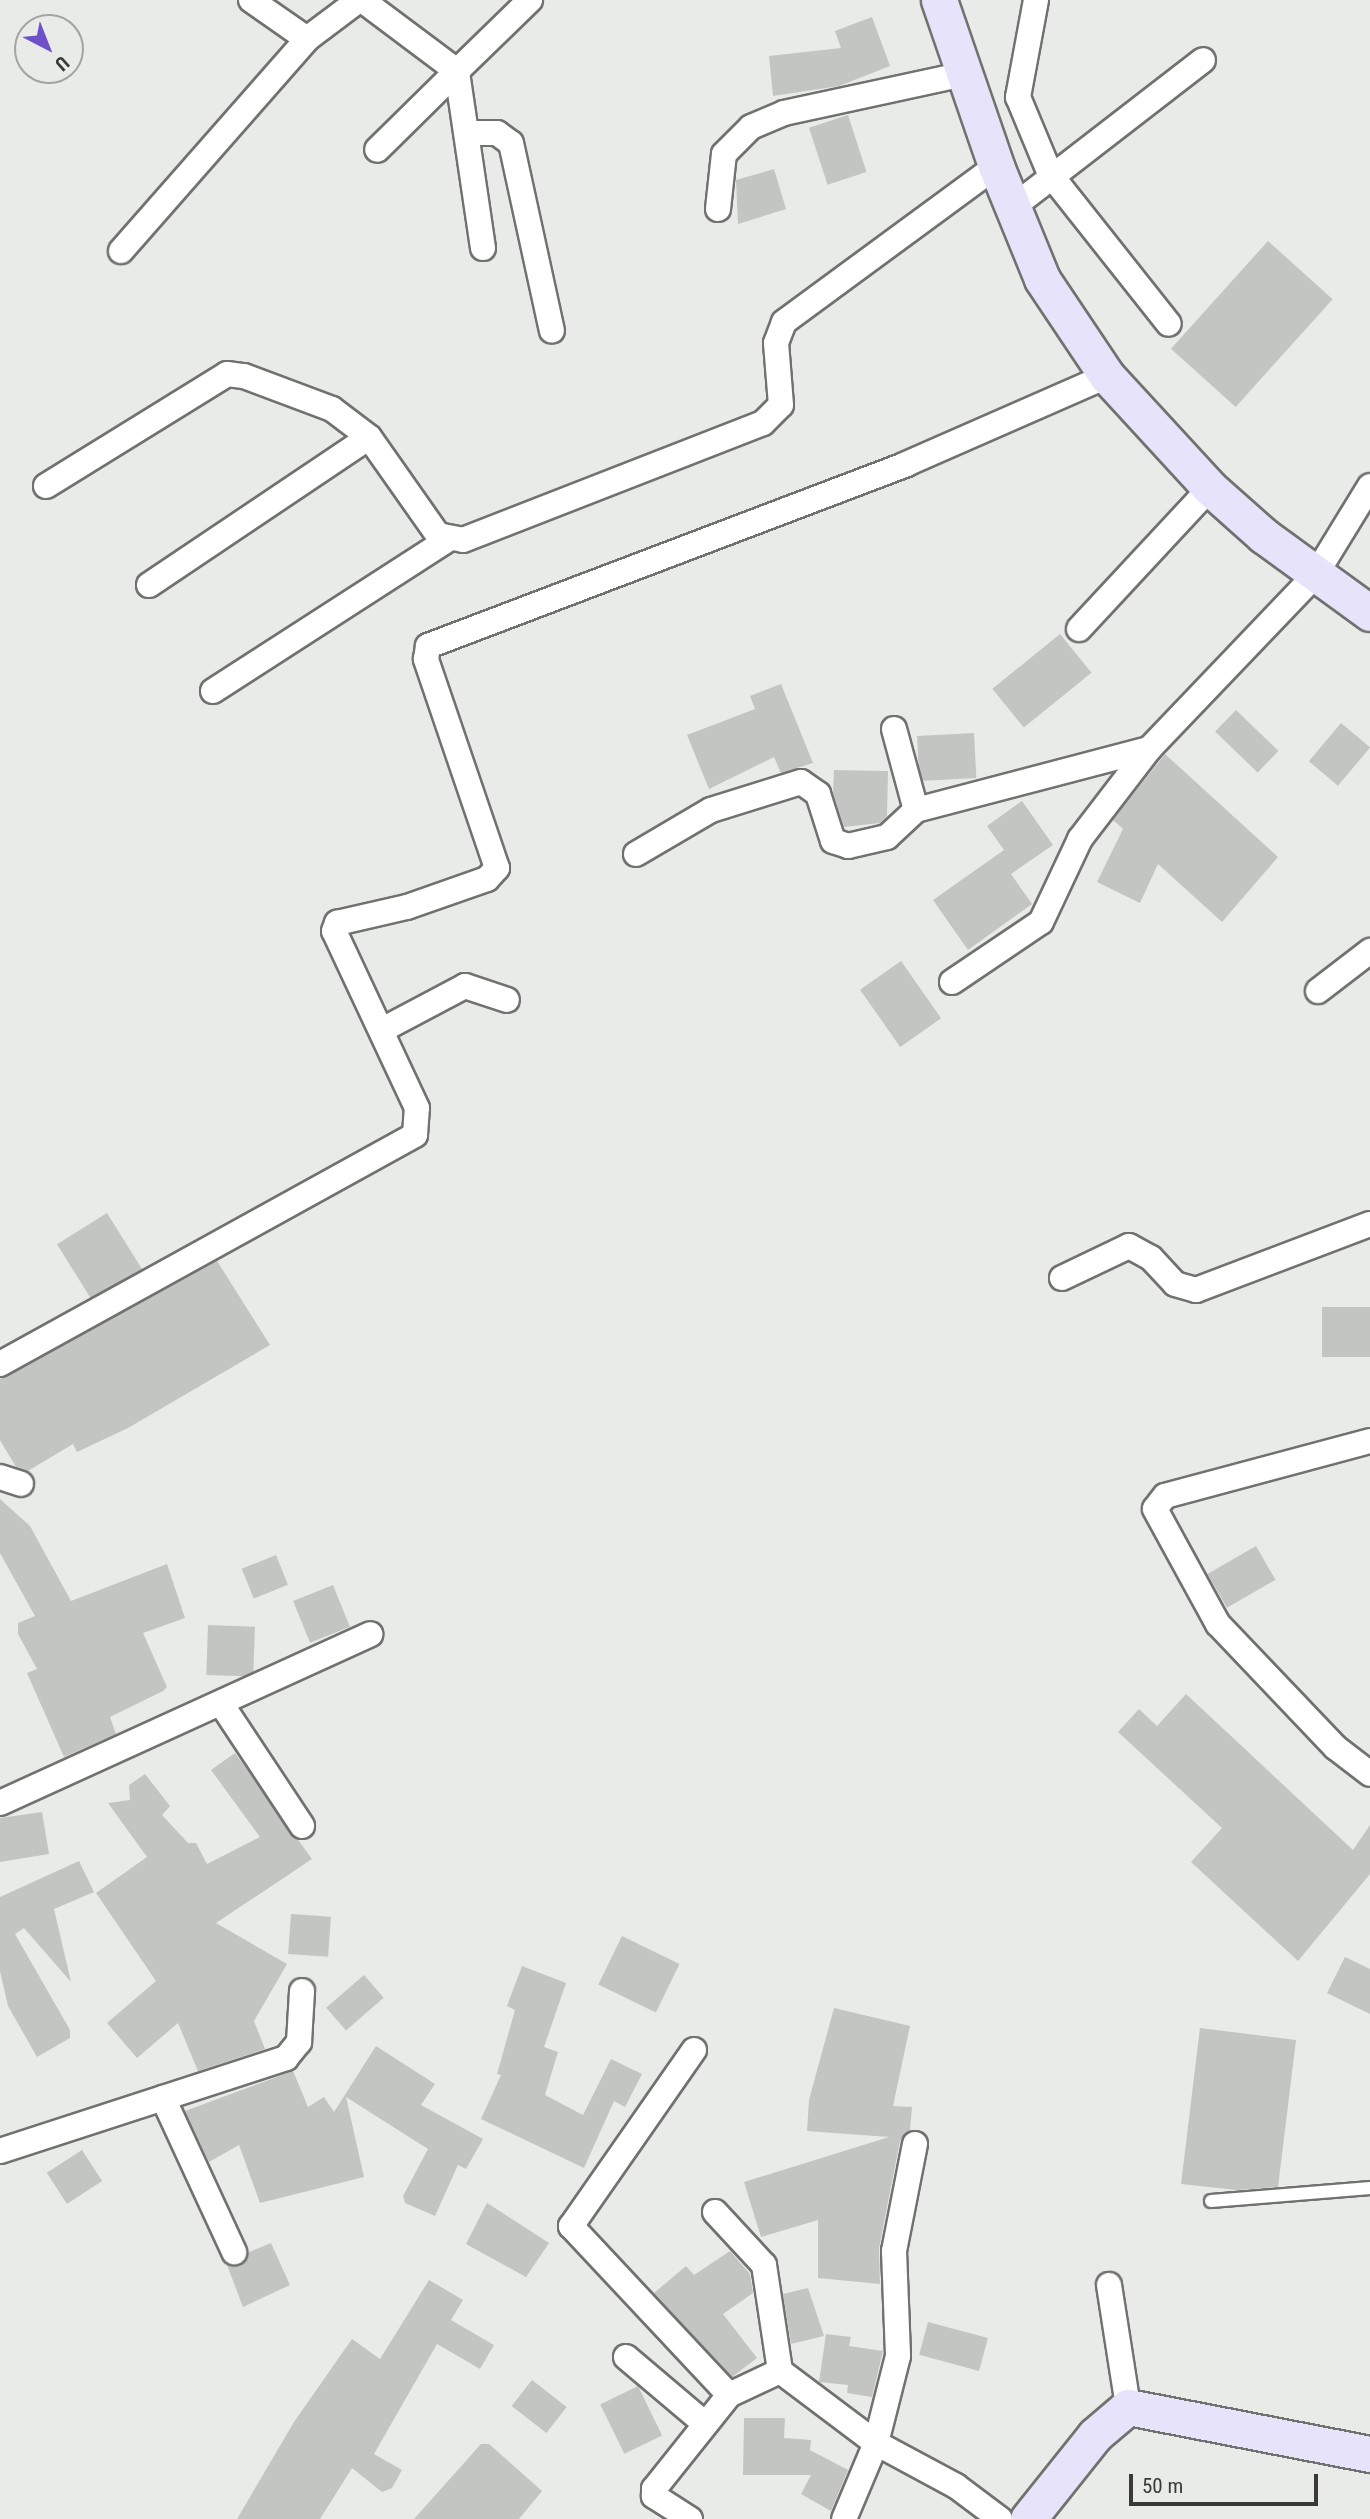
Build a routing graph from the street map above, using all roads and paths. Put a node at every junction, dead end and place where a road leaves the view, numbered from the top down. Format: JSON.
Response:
{"nodes":[{"id":1,"x":251,"y":0,"type":"edge"},
{"id":2,"x":360,"y":0,"type":"edge"},
{"id":3,"x":530,"y":0,"type":"edge"},
{"id":4,"x":939,"y":0,"type":"edge"},
{"id":5,"x":1035,"y":0,"type":"edge"},
{"id":6,"x":307,"y":39,"type":"junction"},
{"id":7,"x":1203,"y":60,"type":"dead end"},
{"id":8,"x":457,"y":71,"type":"junction"},
{"id":9,"x":965,"y":74,"type":"junction"},
{"id":10,"x":468,"y":133,"type":"junction"},
{"id":11,"x":377,"y":150,"type":"dead end"},
{"id":12,"x":996,"y":166,"type":"junction"},
{"id":13,"x":1050,"y":174,"type":"junction"},
{"id":14,"x":1013,"y":207,"type":"junction"},
{"id":15,"x":718,"y":209,"type":"dead end"},
{"id":16,"x":483,"y":248,"type":"dead end"},
{"id":17,"x":121,"y":251,"type":"dead end"},
{"id":18,"x":1170,"y":324,"type":"dead end"},
{"id":19,"x":552,"y":331,"type":"dead end"},
{"id":20,"x":1107,"y":376,"type":"junction"},
{"id":21,"x":369,"y":437,"type":"junction"},
{"id":22,"x":46,"y":486,"type":"dead end"},
{"id":23,"x":1370,"y":486,"type":"edge"},
{"id":24,"x":1210,"y":488,"type":"junction"},
{"id":25,"x":449,"y":539,"type":"junction"},
{"id":26,"x":1316,"y":575,"type":"junction"},
{"id":27,"x":149,"y":585,"type":"dead end"},
{"id":28,"x":1370,"y":613,"type":"edge"},
{"id":29,"x":1079,"y":629,"type":"dead end"},
{"id":30,"x":214,"y":691,"type":"dead end"},
{"id":31,"x":894,"y":729,"type":"dead end"},
{"id":32,"x":1149,"y":749,"type":"junction"},
{"id":33,"x":916,"y":810,"type":"junction"},
{"id":34,"x":636,"y":854,"type":"dead end"},
{"id":35,"x":1370,"y":951,"type":"edge"},
{"id":36,"x":952,"y":982,"type":"dead end"},
{"id":37,"x":1318,"y":991,"type":"dead end"},
{"id":38,"x":507,"y":1000,"type":"dead end"},
{"id":39,"x":382,"y":1030,"type":"junction"},
{"id":40,"x":1370,"y":1224,"type":"edge"},
{"id":41,"x":1062,"y":1278,"type":"dead end"},
{"id":42,"x":0,"y":1364,"type":"edge"},
{"id":43,"x":1370,"y":1441,"type":"edge"},
{"id":44,"x":369,"y":1634,"type":"dead end"},
{"id":45,"x":222,"y":1705,"type":"junction"},
{"id":46,"x":1370,"y":1774,"type":"edge"},
{"id":47,"x":0,"y":1803,"type":"edge"},
{"id":48,"x":302,"y":1826,"type":"dead end"},
{"id":49,"x":302,"y":1991,"type":"dead end"},
{"id":50,"x":694,"y":2050,"type":"dead end"},
{"id":51,"x":163,"y":2098,"type":"junction"},
{"id":52,"x":915,"y":2144,"type":"dead end"},
{"id":53,"x":0,"y":2151,"type":"edge"},
{"id":54,"x":1370,"y":2188,"type":"edge"},
{"id":55,"x":1211,"y":2201,"type":"dead end"},
{"id":56,"x":715,"y":2212,"type":"dead end"},
{"id":57,"x":234,"y":2252,"type":"dead end"},
{"id":58,"x":1109,"y":2285,"type":"dead end"},
{"id":59,"x":626,"y":2357,"type":"dead end"},
{"id":60,"x":780,"y":2371,"type":"junction"},
{"id":61,"x":729,"y":2395,"type":"junction"},
{"id":62,"x":1128,"y":2407,"type":"junction"},
{"id":63,"x":704,"y":2423,"type":"junction"},
{"id":64,"x":876,"y":2443,"type":"junction"},
{"id":65,"x":1370,"y":2454,"type":"edge"},
{"id":66,"x":690,"y":2519,"type":"edge"},
{"id":67,"x":844,"y":2519,"type":"edge"},
{"id":68,"x":1000,"y":2519,"type":"edge"},
{"id":69,"x":1028,"y":2519,"type":"edge"}],
"edges":[{"from":1,"to":6,"type":"street"},
{"from":2,"to":6,"type":"street"},
{"from":2,"to":8,"type":"street"},
{"from":3,"to":8,"type":"street"},
{"from":4,"to":9,"type":"street"},
{"from":5,"to":13,"type":"street"},
{"from":6,"to":17,"type":"street"},
{"from":7,"to":13,"type":"street"},
{"from":8,"to":10,"type":"street"},
{"from":8,"to":11,"type":"street"},
{"from":9,"to":12,"type":"street"},
{"from":9,"to":15,"type":"street"},
{"from":10,"to":16,"type":"street"},
{"from":10,"to":19,"type":"street"},
{"from":12,"to":14,"type":"street"},
{"from":12,"to":25,"type":"street"},
{"from":13,"to":14,"type":"street"},
{"from":13,"to":18,"type":"street"},
{"from":14,"to":20,"type":"street"},
{"from":20,"to":24,"type":"street"},
{"from":20,"to":39,"type":"street"},
{"from":21,"to":22,"type":"street"},
{"from":21,"to":25,"type":"street"},
{"from":21,"to":27,"type":"street"},
{"from":23,"to":26,"type":"street"},
{"from":24,"to":26,"type":"street"},
{"from":24,"to":29,"type":"street"},
{"from":25,"to":30,"type":"street"},
{"from":26,"to":28,"type":"street"},
{"from":26,"to":32,"type":"street"},
{"from":31,"to":33,"type":"street"},
{"from":32,"to":33,"type":"street"},
{"from":32,"to":36,"type":"street"},
{"from":33,"to":34,"type":"street"},
{"from":35,"to":37,"type":"street"},
{"from":38,"to":39,"type":"street"},
{"from":39,"to":42,"type":"street"},
{"from":40,"to":41,"type":"street"},
{"from":43,"to":46,"type":"street"},
{"from":44,"to":45,"type":"street"},
{"from":45,"to":47,"type":"street"},
{"from":45,"to":48,"type":"street"},
{"from":49,"to":51,"type":"street"},
{"from":50,"to":61,"type":"street"},
{"from":51,"to":53,"type":"street"},
{"from":51,"to":57,"type":"street"},
{"from":52,"to":64,"type":"street"},
{"from":54,"to":55,"type":"lane"},
{"from":56,"to":60,"type":"street"},
{"from":58,"to":62,"type":"street"},
{"from":59,"to":63,"type":"street"},
{"from":60,"to":61,"type":"street"},
{"from":60,"to":64,"type":"street"},
{"from":61,"to":63,"type":"street"},
{"from":62,"to":65,"type":"street"},
{"from":62,"to":69,"type":"street"},
{"from":63,"to":66,"type":"street"},
{"from":64,"to":67,"type":"street"},
{"from":64,"to":68,"type":"street"}]}
